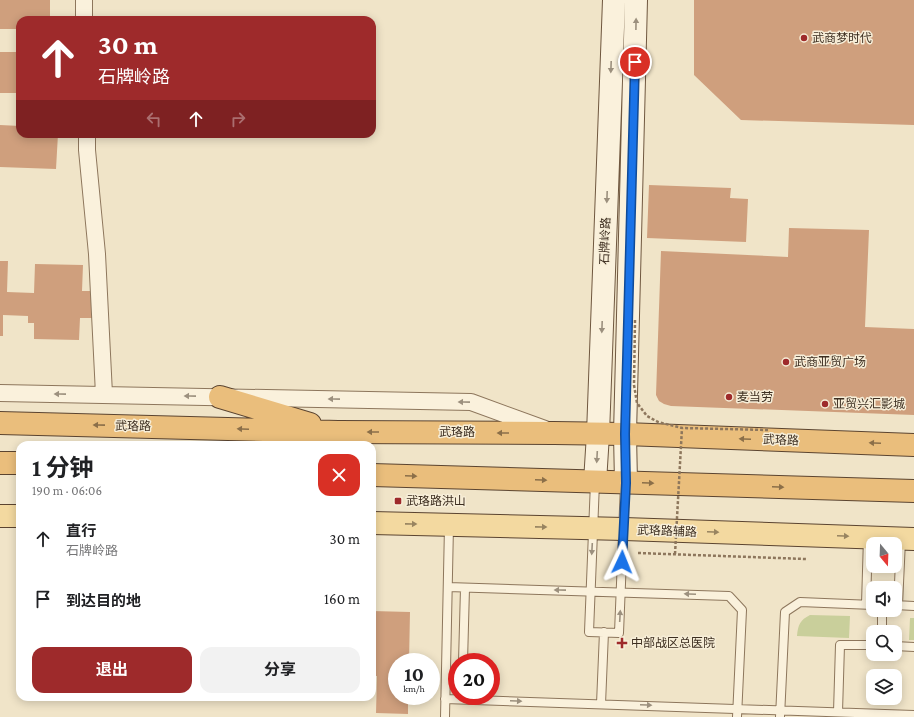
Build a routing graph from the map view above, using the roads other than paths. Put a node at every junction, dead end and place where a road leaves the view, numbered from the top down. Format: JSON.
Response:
{"nodes":[{"id":1,"x":84,"y":0,"type":"edge"},
{"id":2,"x":614,"y":0,"type":"edge"},
{"id":3,"x":636,"y":0,"type":"edge"},
{"id":4,"x":84,"y":16,"type":"edge"},
{"id":5,"x":87,"y":138,"type":"edge"},
{"id":6,"x":0,"y":393,"type":"edge"},
{"id":7,"x":104,"y":394,"type":"junction"},
{"id":8,"x":220,"y":397,"type":"junction"},
{"id":9,"x":0,"y":423,"type":"edge"},
{"id":10,"x":338,"y":432,"type":"junction"},
{"id":11,"x":554,"y":433,"type":"junction"},
{"id":12,"x":598,"y":434,"type":"junction"},
{"id":13,"x":625,"y":434,"type":"junction"},
{"id":14,"x":914,"y":445,"type":"edge"},
{"id":15,"x":0,"y":463,"type":"edge"},
{"id":16,"x":16,"y":463,"type":"edge"},
{"id":17,"x":376,"y":475,"type":"edge"},
{"id":18,"x":595,"y":482,"type":"junction"},
{"id":19,"x":626,"y":483,"type":"junction"},
{"id":20,"x":914,"y":491,"type":"edge"},
{"id":21,"x":0,"y":516,"type":"edge"},
{"id":22,"x":16,"y":516,"type":"edge"},
{"id":23,"x":376,"y":523,"type":"edge"},
{"id":24,"x":449,"y":525,"type":"junction"},
{"id":25,"x":593,"y":529,"type":"junction"},
{"id":26,"x":624,"y":529,"type":"junction"},
{"id":27,"x":868,"y":537,"type":"edge"},
{"id":28,"x":907,"y":539,"type":"edge"},
{"id":29,"x":901,"y":581,"type":"edge"},
{"id":30,"x":448,"y":587,"type":"junction"},
{"id":31,"x":465,"y":588,"type":"junction"},
{"id":32,"x":591,"y":591,"type":"junction"},
{"id":33,"x":621,"y":592,"type":"junction"},
{"id":34,"x":866,"y":604,"type":"edge"},
{"id":35,"x":902,"y":605,"type":"edge"},
{"id":36,"x":914,"y":606,"type":"edge"},
{"id":37,"x":604,"y":632,"type":"junction"},
{"id":38,"x":866,"y":646,"type":"edge"},
{"id":39,"x":902,"y":646,"type":"edge"},
{"id":40,"x":914,"y":647,"type":"edge"},
{"id":41,"x":464,"y":653,"type":"edge"},
{"id":42,"x":446,"y":699,"type":"joint"},
{"id":43,"x":500,"y":700,"type":"edge"},
{"id":44,"x":601,"y":704,"type":"junction"},
{"id":45,"x":738,"y":708,"type":"junction"},
{"id":46,"x":838,"y":712,"type":"junction"},
{"id":47,"x":780,"y":714,"type":"edge"},
{"id":48,"x":914,"y":715,"type":"edge"},
{"id":49,"x":445,"y":717,"type":"edge"},
{"id":50,"x":738,"y":717,"type":"edge"}],
"edges":[{"from":1,"to":4,"type":"street"},
{"from":2,"to":12,"type":"main road","name":"石牌岭路","one_way":true},
{"from":13,"to":3,"type":"main road","name":"石牌岭路","one_way":true},
{"from":5,"to":7,"type":"street"},
{"from":7,"to":6,"type":"street","one_way":true},
{"from":8,"to":7,"type":"street","one_way":true},
{"from":8,"to":10,"type":"highway"},
{"from":11,"to":8,"type":"street","one_way":true},
{"from":10,"to":9,"type":"highway","name":"武珞路","one_way":true},
{"from":11,"to":10,"type":"highway","name":"武珞路","one_way":true},
{"from":11,"to":12,"type":"highway","name":"武珞路"},
{"from":12,"to":13,"type":"highway","name":"武珞路"},
{"from":12,"to":18,"type":"main road","name":"石牌岭路","one_way":true},
{"from":14,"to":13,"type":"highway","name":"武珞路","one_way":true},
{"from":13,"to":19,"type":"main road","name":"石牌岭路"},
{"from":15,"to":16,"type":"highway"},
{"from":17,"to":18,"type":"highway","one_way":true},
{"from":18,"to":19,"type":"highway"},
{"from":18,"to":25,"type":"lane"},
{"from":19,"to":20,"type":"highway","one_way":true},
{"from":19,"to":26,"type":"lane"},
{"from":21,"to":22,"type":"main road"},
{"from":23,"to":24,"type":"main road","name":"武珞路辅路","one_way":true},
{"from":24,"to":25,"type":"main road","name":"武珞路辅路","one_way":true},
{"from":24,"to":30,"type":"lane"},
{"from":25,"to":26,"type":"main road","name":"武珞路辅路"},
{"from":25,"to":32,"type":"lane","one_way":true},
{"from":26,"to":27,"type":"main road","name":"武珞路辅路","one_way":true},
{"from":26,"to":33,"type":"lane"},
{"from":28,"to":29,"type":"lane"},
{"from":30,"to":31,"type":"lane"},
{"from":30,"to":42,"type":"lane"},
{"from":32,"to":31,"type":"lane","one_way":true},
{"from":31,"to":41,"type":"lane"},
{"from":32,"to":33,"type":"lane"},
{"from":32,"to":37,"type":"lane"},
{"from":37,"to":33,"type":"lane","one_way":true},
{"from":45,"to":33,"type":"lane","one_way":true},
{"from":34,"to":47,"type":"lane"},
{"from":35,"to":36,"type":"lane"},
{"from":37,"to":44,"type":"lane"},
{"from":38,"to":46,"type":"lane"},
{"from":39,"to":40,"type":"lane"},
{"from":42,"to":49,"type":"lane"},
{"from":43,"to":44,"type":"lane","one_way":true},
{"from":44,"to":45,"type":"lane","one_way":true},
{"from":45,"to":47,"type":"lane"},
{"from":45,"to":50,"type":"lane"},
{"from":46,"to":47,"type":"lane"},
{"from":46,"to":48,"type":"lane"}]}
